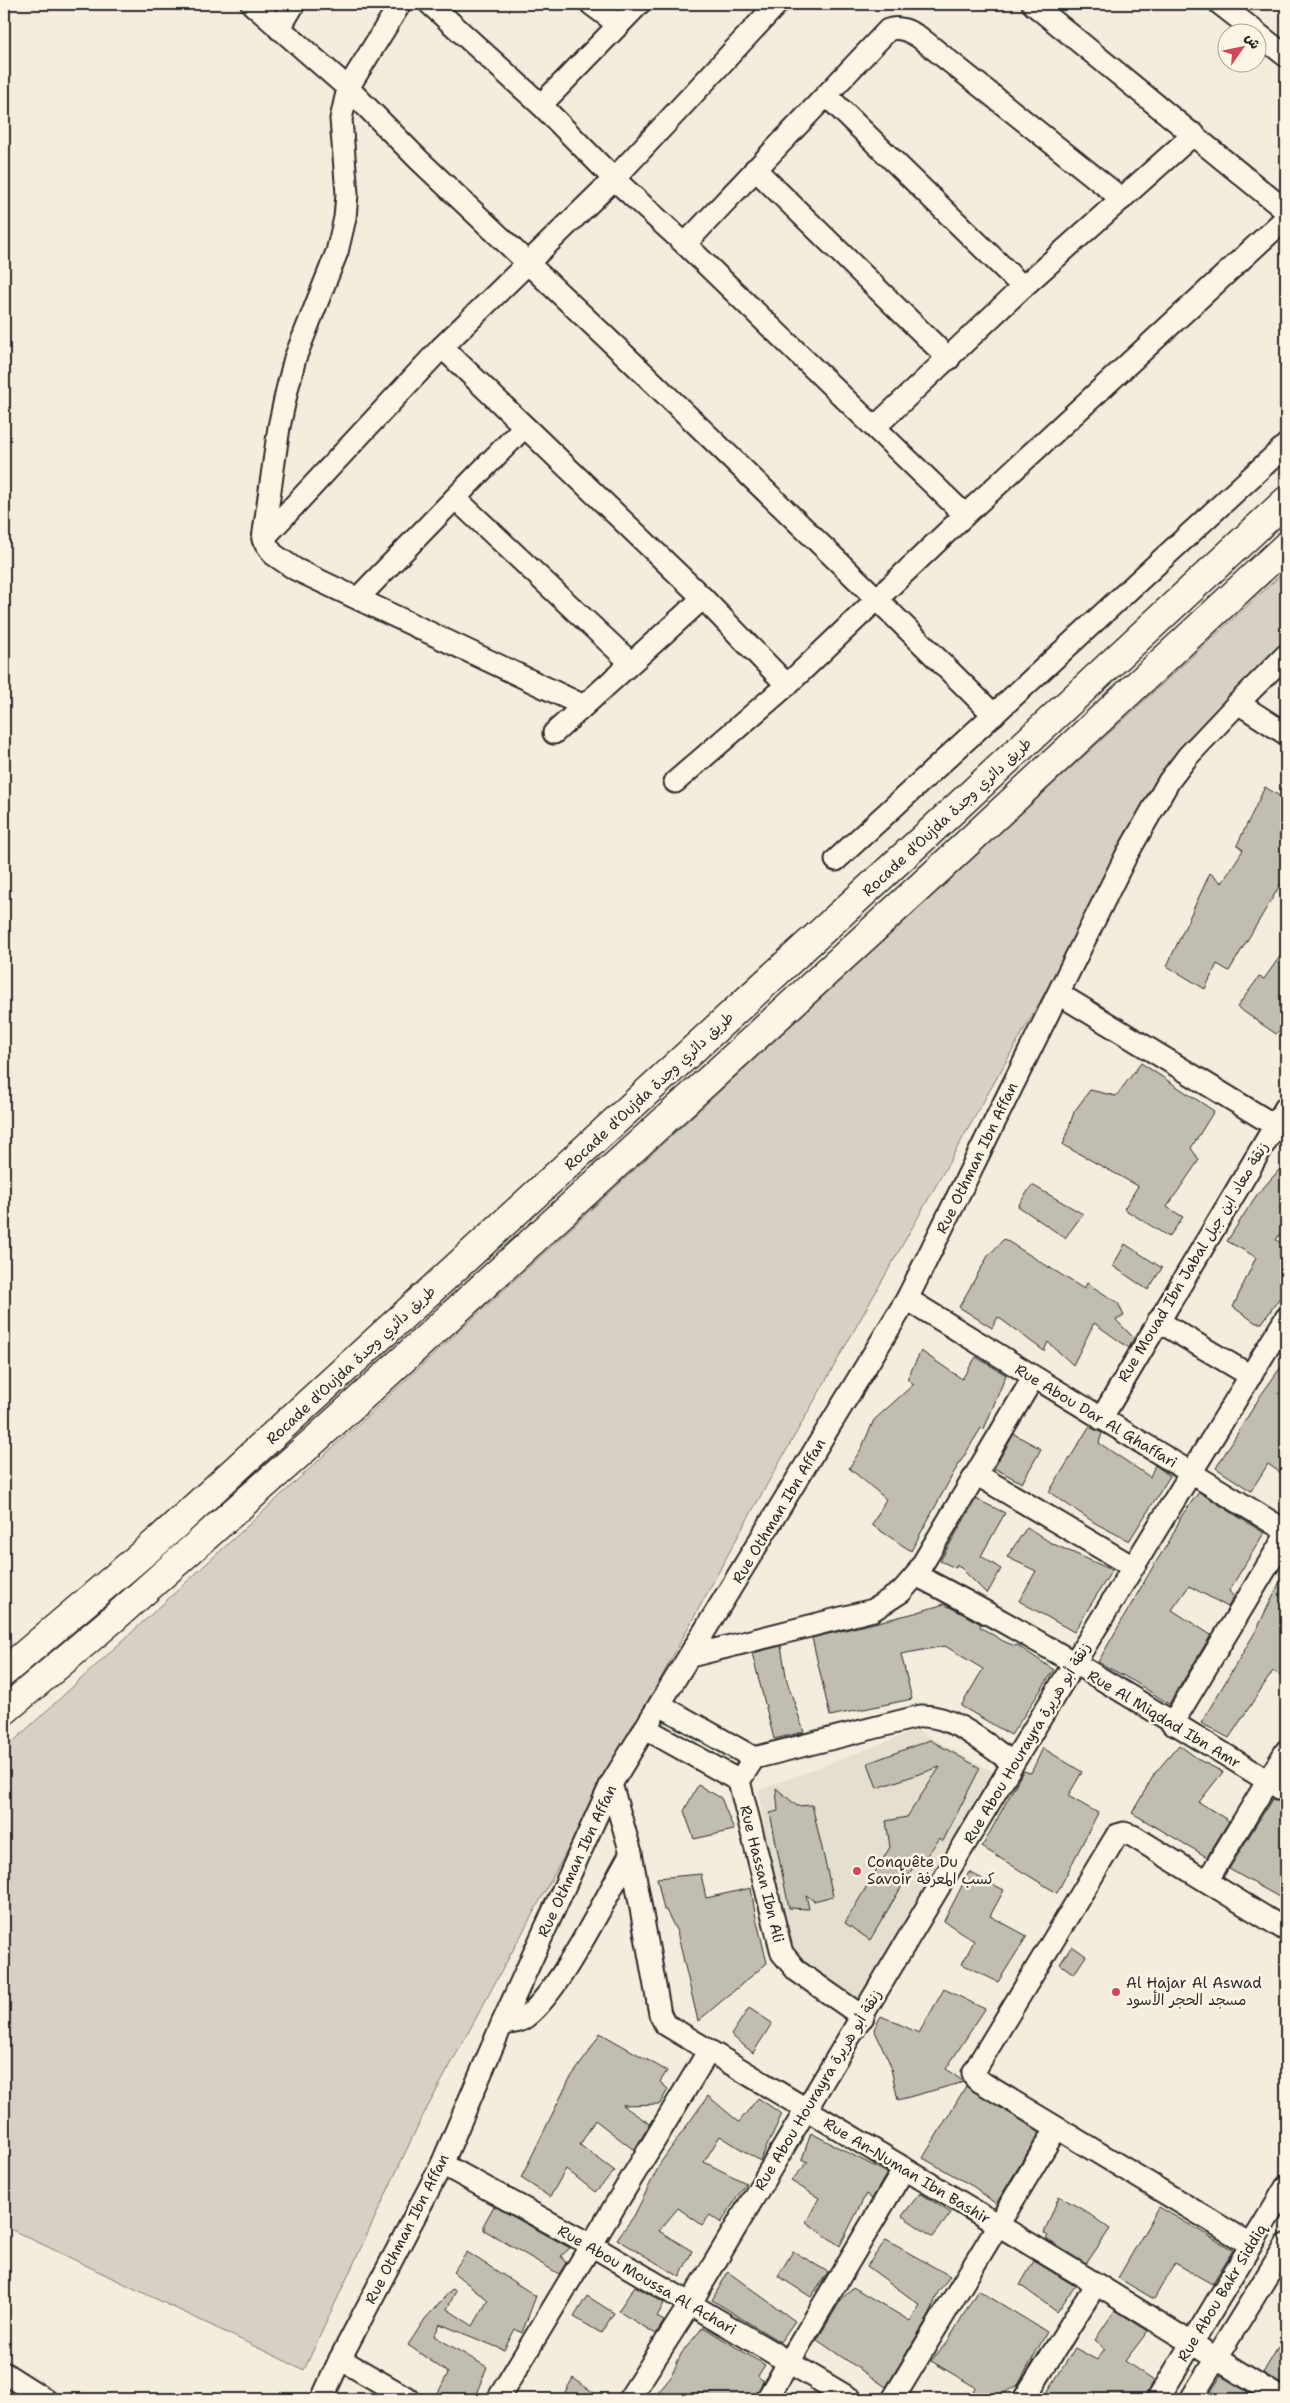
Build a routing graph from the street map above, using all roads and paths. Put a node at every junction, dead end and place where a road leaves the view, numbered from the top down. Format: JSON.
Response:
{"nodes":[{"id":1,"x":252,"y":4,"type":"edge"},
{"id":2,"x":294,"y":4,"type":"edge"},
{"id":3,"x":400,"y":4,"type":"edge"},
{"id":4,"x":430,"y":4,"type":"edge"},
{"id":5,"x":591,"y":4,"type":"edge"},
{"id":6,"x":639,"y":4,"type":"edge"},
{"id":7,"x":777,"y":4,"type":"edge"},
{"id":8,"x":1033,"y":4,"type":"edge"},
{"id":9,"x":1220,"y":4,"type":"edge"},
{"id":10,"x":1243,"y":22,"type":"edge"},
{"id":11,"x":618,"y":25,"type":"junction"},
{"id":12,"x":279,"y":29,"type":"junction"},
{"id":13,"x":1268,"y":42,"type":"edge"},
{"id":14,"x":1286,"y":56,"type":"edge"},
{"id":15,"x":348,"y":88,"type":"junction"},
{"id":16,"x":827,"y":96,"type":"junction"},
{"id":17,"x":541,"y":105,"type":"junction"},
{"id":18,"x":1194,"y":134,"type":"junction"},
{"id":19,"x":754,"y":169,"type":"junction"},
{"id":20,"x":614,"y":179,"type":"junction"},
{"id":21,"x":1122,"y":199,"type":"junction"},
{"id":22,"x":1286,"y":211,"type":"edge"},
{"id":23,"x":1286,"y":218,"type":"edge"},
{"id":24,"x":685,"y":244,"type":"junction"},
{"id":25,"x":527,"y":262,"type":"junction"},
{"id":26,"x":1023,"y":287,"type":"junction"},
{"id":27,"x":442,"y":347,"type":"junction"},
{"id":28,"x":949,"y":359,"type":"junction"},
{"id":29,"x":524,"y":427,"type":"junction"},
{"id":30,"x":875,"y":427,"type":"junction"},
{"id":31,"x":1286,"y":445,"type":"edge"},
{"id":32,"x":455,"y":498,"type":"junction"},
{"id":33,"x":1286,"y":501,"type":"edge"},
{"id":34,"x":965,"y":515,"type":"junction"},
{"id":35,"x":263,"y":538,"type":"junction"},
{"id":36,"x":1286,"y":546,"type":"edge"},
{"id":37,"x":358,"y":598,"type":"junction"},
{"id":38,"x":703,"y":598,"type":"junction"},
{"id":39,"x":878,"y":600,"type":"junction"},
{"id":40,"x":1286,"y":655,"type":"edge"},
{"id":41,"x":630,"y":662,"type":"junction"},
{"id":42,"x":787,"y":685,"type":"junction"},
{"id":43,"x":1238,"y":703,"type":"junction"},
{"id":44,"x":582,"y":706,"type":"junction"},
{"id":45,"x":994,"y":715,"type":"junction"},
{"id":46,"x":554,"y":733,"type":"dead end"},
{"id":47,"x":1286,"y":734,"type":"edge"},
{"id":48,"x":675,"y":782,"type":"dead end"},
{"id":49,"x":836,"y":860,"type":"dead end"},
{"id":50,"x":1059,"y":994,"type":"junction"},
{"id":51,"x":1286,"y":1107,"type":"edge"},
{"id":52,"x":1274,"y":1125,"type":"junction"},
{"id":53,"x":907,"y":1299,"type":"junction"},
{"id":54,"x":1286,"y":1318,"type":"edge"},
{"id":55,"x":1158,"y":1321,"type":"junction"},
{"id":56,"x":1251,"y":1376,"type":"junction"},
{"id":57,"x":1033,"y":1378,"type":"junction"},
{"id":58,"x":1101,"y":1419,"type":"junction"},
{"id":59,"x":976,"y":1474,"type":"junction"},
{"id":60,"x":1191,"y":1474,"type":"junction"},
{"id":61,"x":1286,"y":1530,"type":"edge"},
{"id":62,"x":1286,"y":1536,"type":"edge"},
{"id":63,"x":1134,"y":1567,"type":"junction"},
{"id":64,"x":916,"y":1575,"type":"junction"},
{"id":65,"x":691,"y":1656,"type":"junction"},
{"id":66,"x":1075,"y":1665,"type":"junction"},
{"id":67,"x":4,"y":1672,"type":"edge"},
{"id":68,"x":660,"y":1705,"type":"junction"},
{"id":69,"x":4,"y":1711,"type":"edge"},
{"id":70,"x":1172,"y":1724,"type":"junction"},
{"id":71,"x":645,"y":1728,"type":"junction"},
{"id":72,"x":1286,"y":1751,"type":"edge"},
{"id":73,"x":754,"y":1758,"type":"junction"},
{"id":74,"x":1013,"y":1763,"type":"junction"},
{"id":75,"x":738,"y":1781,"type":"junction"},
{"id":76,"x":1268,"y":1781,"type":"junction"},
{"id":77,"x":611,"y":1784,"type":"junction"},
{"id":78,"x":1286,"y":1792,"type":"edge"},
{"id":79,"x":631,"y":1853,"type":"junction"},
{"id":80,"x":1207,"y":1881,"type":"junction"},
{"id":81,"x":1286,"y":1930,"type":"edge"},
{"id":82,"x":863,"y":2017,"type":"junction"},
{"id":83,"x":502,"y":2024,"type":"junction"},
{"id":84,"x":708,"y":2052,"type":"junction"},
{"id":85,"x":807,"y":2111,"type":"junction"},
{"id":86,"x":1056,"y":2129,"type":"junction"},
{"id":87,"x":442,"y":2164,"type":"junction"},
{"id":88,"x":904,"y":2169,"type":"junction"},
{"id":89,"x":1286,"y":2187,"type":"edge"},
{"id":90,"x":998,"y":2227,"type":"junction"},
{"id":91,"x":591,"y":2245,"type":"junction"},
{"id":92,"x":1251,"y":2245,"type":"junction"},
{"id":93,"x":1286,"y":2245,"type":"edge"},
{"id":94,"x":1096,"y":2284,"type":"junction"},
{"id":95,"x":690,"y":2304,"type":"junction"},
{"id":96,"x":1190,"y":2343,"type":"junction"},
{"id":97,"x":340,"y":2358,"type":"junction"},
{"id":98,"x":1216,"y":2358,"type":"junction"},
{"id":99,"x":789,"y":2364,"type":"junction"},
{"id":100,"x":4,"y":2373,"type":"edge"},
{"id":101,"x":45,"y":2399,"type":"edge"},
{"id":102,"x":322,"y":2399,"type":"edge"},
{"id":103,"x":409,"y":2399,"type":"edge"},
{"id":104,"x":498,"y":2399,"type":"edge"},
{"id":105,"x":630,"y":2399,"type":"edge"},
{"id":106,"x":768,"y":2399,"type":"edge"},
{"id":107,"x":851,"y":2399,"type":"edge"},
{"id":108,"x":893,"y":2399,"type":"edge"},
{"id":109,"x":1024,"y":2399,"type":"edge"},
{"id":110,"x":1158,"y":2399,"type":"edge"},
{"id":111,"x":1191,"y":2399,"type":"edge"},
{"id":112,"x":1282,"y":2399,"type":"edge"}],
"edges":[{"from":1,"to":12,"type":"street"},
{"from":2,"to":12,"type":"street"},
{"from":3,"to":15,"type":"street"},
{"from":4,"to":17,"type":"street"},
{"from":5,"to":11,"type":"street"},
{"from":6,"to":11,"type":"street"},
{"from":7,"to":20,"type":"street"},
{"from":8,"to":18,"type":"street"},
{"from":9,"to":10,"type":"street"},
{"from":11,"to":17,"type":"street"},
{"from":12,"to":15,"type":"street"},
{"from":13,"to":14,"type":"street"},
{"from":15,"to":25,"type":"street"},
{"from":15,"to":35,"type":"street"},
{"from":16,"to":19,"type":"street"},
{"from":16,"to":21,"type":"street"},
{"from":16,"to":26,"type":"street"},
{"from":17,"to":20,"type":"street"},
{"from":18,"to":21,"type":"street"},
{"from":18,"to":22,"type":"street"},
{"from":19,"to":24,"type":"street"},
{"from":19,"to":28,"type":"street"},
{"from":20,"to":24,"type":"street"},
{"from":20,"to":25,"type":"street"},
{"from":21,"to":26,"type":"street"},
{"from":23,"to":34,"type":"street"},
{"from":24,"to":30,"type":"street"},
{"from":25,"to":27,"type":"street"},
{"from":25,"to":39,"type":"street"},
{"from":26,"to":28,"type":"street"},
{"from":27,"to":29,"type":"street"},
{"from":27,"to":35,"type":"street"},
{"from":28,"to":30,"type":"street"},
{"from":29,"to":32,"type":"street"},
{"from":29,"to":38,"type":"street"},
{"from":30,"to":34,"type":"street"},
{"from":31,"to":45,"type":"street"},
{"from":32,"to":37,"type":"street"},
{"from":32,"to":41,"type":"street"},
{"from":33,"to":67,"type":"highway","name":"Rocade d'Oujda طريق دائري وجدة"},
{"from":34,"to":39,"type":"street"},
{"from":35,"to":37,"type":"street"},
{"from":36,"to":69,"type":"highway","name":"Rocade d'Oujda طريق دائري وجدة"},
{"from":37,"to":44,"type":"street"},
{"from":38,"to":41,"type":"street"},
{"from":38,"to":42,"type":"street"},
{"from":39,"to":42,"type":"street"},
{"from":39,"to":45,"type":"street"},
{"from":40,"to":43,"type":"street","name":"Rue Othman Ibn Affan"},
{"from":41,"to":44,"type":"street"},
{"from":42,"to":48,"type":"street"},
{"from":43,"to":47,"type":"street"},
{"from":43,"to":50,"type":"street","name":"Rue Othman Ibn Affan"},
{"from":44,"to":46,"type":"street"},
{"from":45,"to":49,"type":"street"},
{"from":50,"to":52,"type":"street"},
{"from":50,"to":53,"type":"street","name":"Rue Othman Ibn Affan"},
{"from":51,"to":52,"type":"street","name":"Rue Mouad Ibn Jabal زنقة معاد ابن جبل"},
{"from":52,"to":55,"type":"street","name":"Rue Mouad Ibn Jabal زنقة معاد ابن جبل"},
{"from":53,"to":57,"type":"street","name":"Rue Abou Dar Al Ghaffari"},
{"from":53,"to":65,"type":"street","name":"Rue Othman Ibn Affan"},
{"from":54,"to":56,"type":"street","name":"Rue Abou Hourayra زنقة أبو هريرة"},
{"from":55,"to":56,"type":"street"},
{"from":55,"to":58,"type":"street","name":"Rue Mouad Ibn Jabal زنقة معاد ابن جبل"},
{"from":56,"to":60,"type":"street","name":"Rue Abou Hourayra زنقة أبو هريرة"},
{"from":57,"to":58,"type":"street","name":"Rue Abou Dar Al Ghaffari"},
{"from":57,"to":59,"type":"street"},
{"from":58,"to":60,"type":"street","name":"Rue Abou Dar Al Ghaffari"},
{"from":59,"to":63,"type":"street"},
{"from":59,"to":64,"type":"street"},
{"from":60,"to":61,"type":"street","name":"Rue Abou Dar Al Ghaffari"},
{"from":60,"to":63,"type":"street","name":"Rue Abou Hourayra زنقة أبو هريرة"},
{"from":62,"to":70,"type":"street"},
{"from":63,"to":66,"type":"street","name":"Rue Abou Hourayra زنقة أبو هريرة"},
{"from":64,"to":65,"type":"street"},
{"from":64,"to":66,"type":"street","name":"Rue Al Miqdad Ibn Amr"},
{"from":65,"to":68,"type":"street","name":"Rue Othman Ibn Affan"},
{"from":66,"to":70,"type":"street","name":"Rue Al Miqdad Ibn Amr"},
{"from":66,"to":74,"type":"street","name":"Rue Abou Hourayra زنقة أبو هريرة"},
{"from":68,"to":71,"type":"street","name":"Rue Othman Ibn Affan"},
{"from":68,"to":73,"type":"street"},
{"from":70,"to":76,"type":"street","name":"Rue Al Miqdad Ibn Amr"},
{"from":71,"to":75,"type":"street"},
{"from":71,"to":77,"type":"street","name":"Rue Othman Ibn Affan"},
{"from":72,"to":76,"type":"street"},
{"from":73,"to":74,"type":"street"},
{"from":73,"to":75,"type":"street"},
{"from":74,"to":82,"type":"street","name":"Rue Abou Hourayra زنقة أبو هريرة"},
{"from":75,"to":82,"type":"street","name":"Rue Hassan Ibn Ali"},
{"from":76,"to":78,"type":"street","name":"Rue Al Miqdad Ibn Amr"},
{"from":76,"to":80,"type":"street"},
{"from":77,"to":79,"type":"street","name":"Rue An-Numan Ibn Bashir"},
{"from":77,"to":83,"type":"street","name":"Rue Othman Ibn Affan"},
{"from":79,"to":83,"type":"street"},
{"from":79,"to":84,"type":"street","name":"Rue An-Numan Ibn Bashir"},
{"from":80,"to":81,"type":"street"},
{"from":80,"to":86,"type":"street"},
{"from":82,"to":85,"type":"street","name":"Rue Abou Hourayra زنقة أبو هريرة"},
{"from":83,"to":87,"type":"street","name":"Rue Othman Ibn Affan"},
{"from":84,"to":85,"type":"street","name":"Rue An-Numan Ibn Bashir"},
{"from":84,"to":91,"type":"street"},
{"from":85,"to":88,"type":"street","name":"Rue An-Numan Ibn Bashir"},
{"from":85,"to":95,"type":"street","name":"Rue Abou Hourayra زنقة أبو هريرة"},
{"from":86,"to":90,"type":"street"},
{"from":86,"to":92,"type":"street"},
{"from":87,"to":91,"type":"street","name":"Rue Abou Moussa Al Achari"},
{"from":87,"to":97,"type":"street","name":"Rue Othman Ibn Affan"},
{"from":88,"to":90,"type":"street","name":"Rue An-Numan Ibn Bashir"},
{"from":88,"to":99,"type":"street"},
{"from":89,"to":92,"type":"street","name":"Rue Abou Bakr Siddiq"},
{"from":90,"to":94,"type":"street","name":"Rue An-Numan Ibn Bashir"},
{"from":90,"to":108,"type":"street"},
{"from":91,"to":95,"type":"street","name":"Rue Abou Moussa Al Achari"},
{"from":91,"to":104,"type":"street"},
{"from":92,"to":96,"type":"street","name":"Rue Abou Bakr Siddiq"},
{"from":93,"to":98,"type":"street","name":"Rue Abou Bakr Siddiq"},
{"from":94,"to":96,"type":"street","name":"Rue An-Numan Ibn Bashir"},
{"from":94,"to":109,"type":"street"},
{"from":95,"to":99,"type":"street","name":"Rue Abou Moussa Al Achari"},
{"from":95,"to":105,"type":"street","name":"Rue Abou Hourayra زنقة أبو هريرة"},
{"from":96,"to":98,"type":"street","name":"Rue An-Numan Ibn Bashir"},
{"from":96,"to":110,"type":"street","name":"Rue Abou Bakr Siddiq"},
{"from":97,"to":102,"type":"street","name":"Rue Othman Ibn Affan"},
{"from":97,"to":103,"type":"street"},
{"from":98,"to":111,"type":"street","name":"Rue Abou Bakr Siddiq"},
{"from":98,"to":112,"type":"street","name":"Rue An-Numan Ibn Bashir"},
{"from":99,"to":106,"type":"street"},
{"from":99,"to":107,"type":"street","name":"Rue Abou Moussa Al Achari"},
{"from":100,"to":101,"type":"street"}]}
